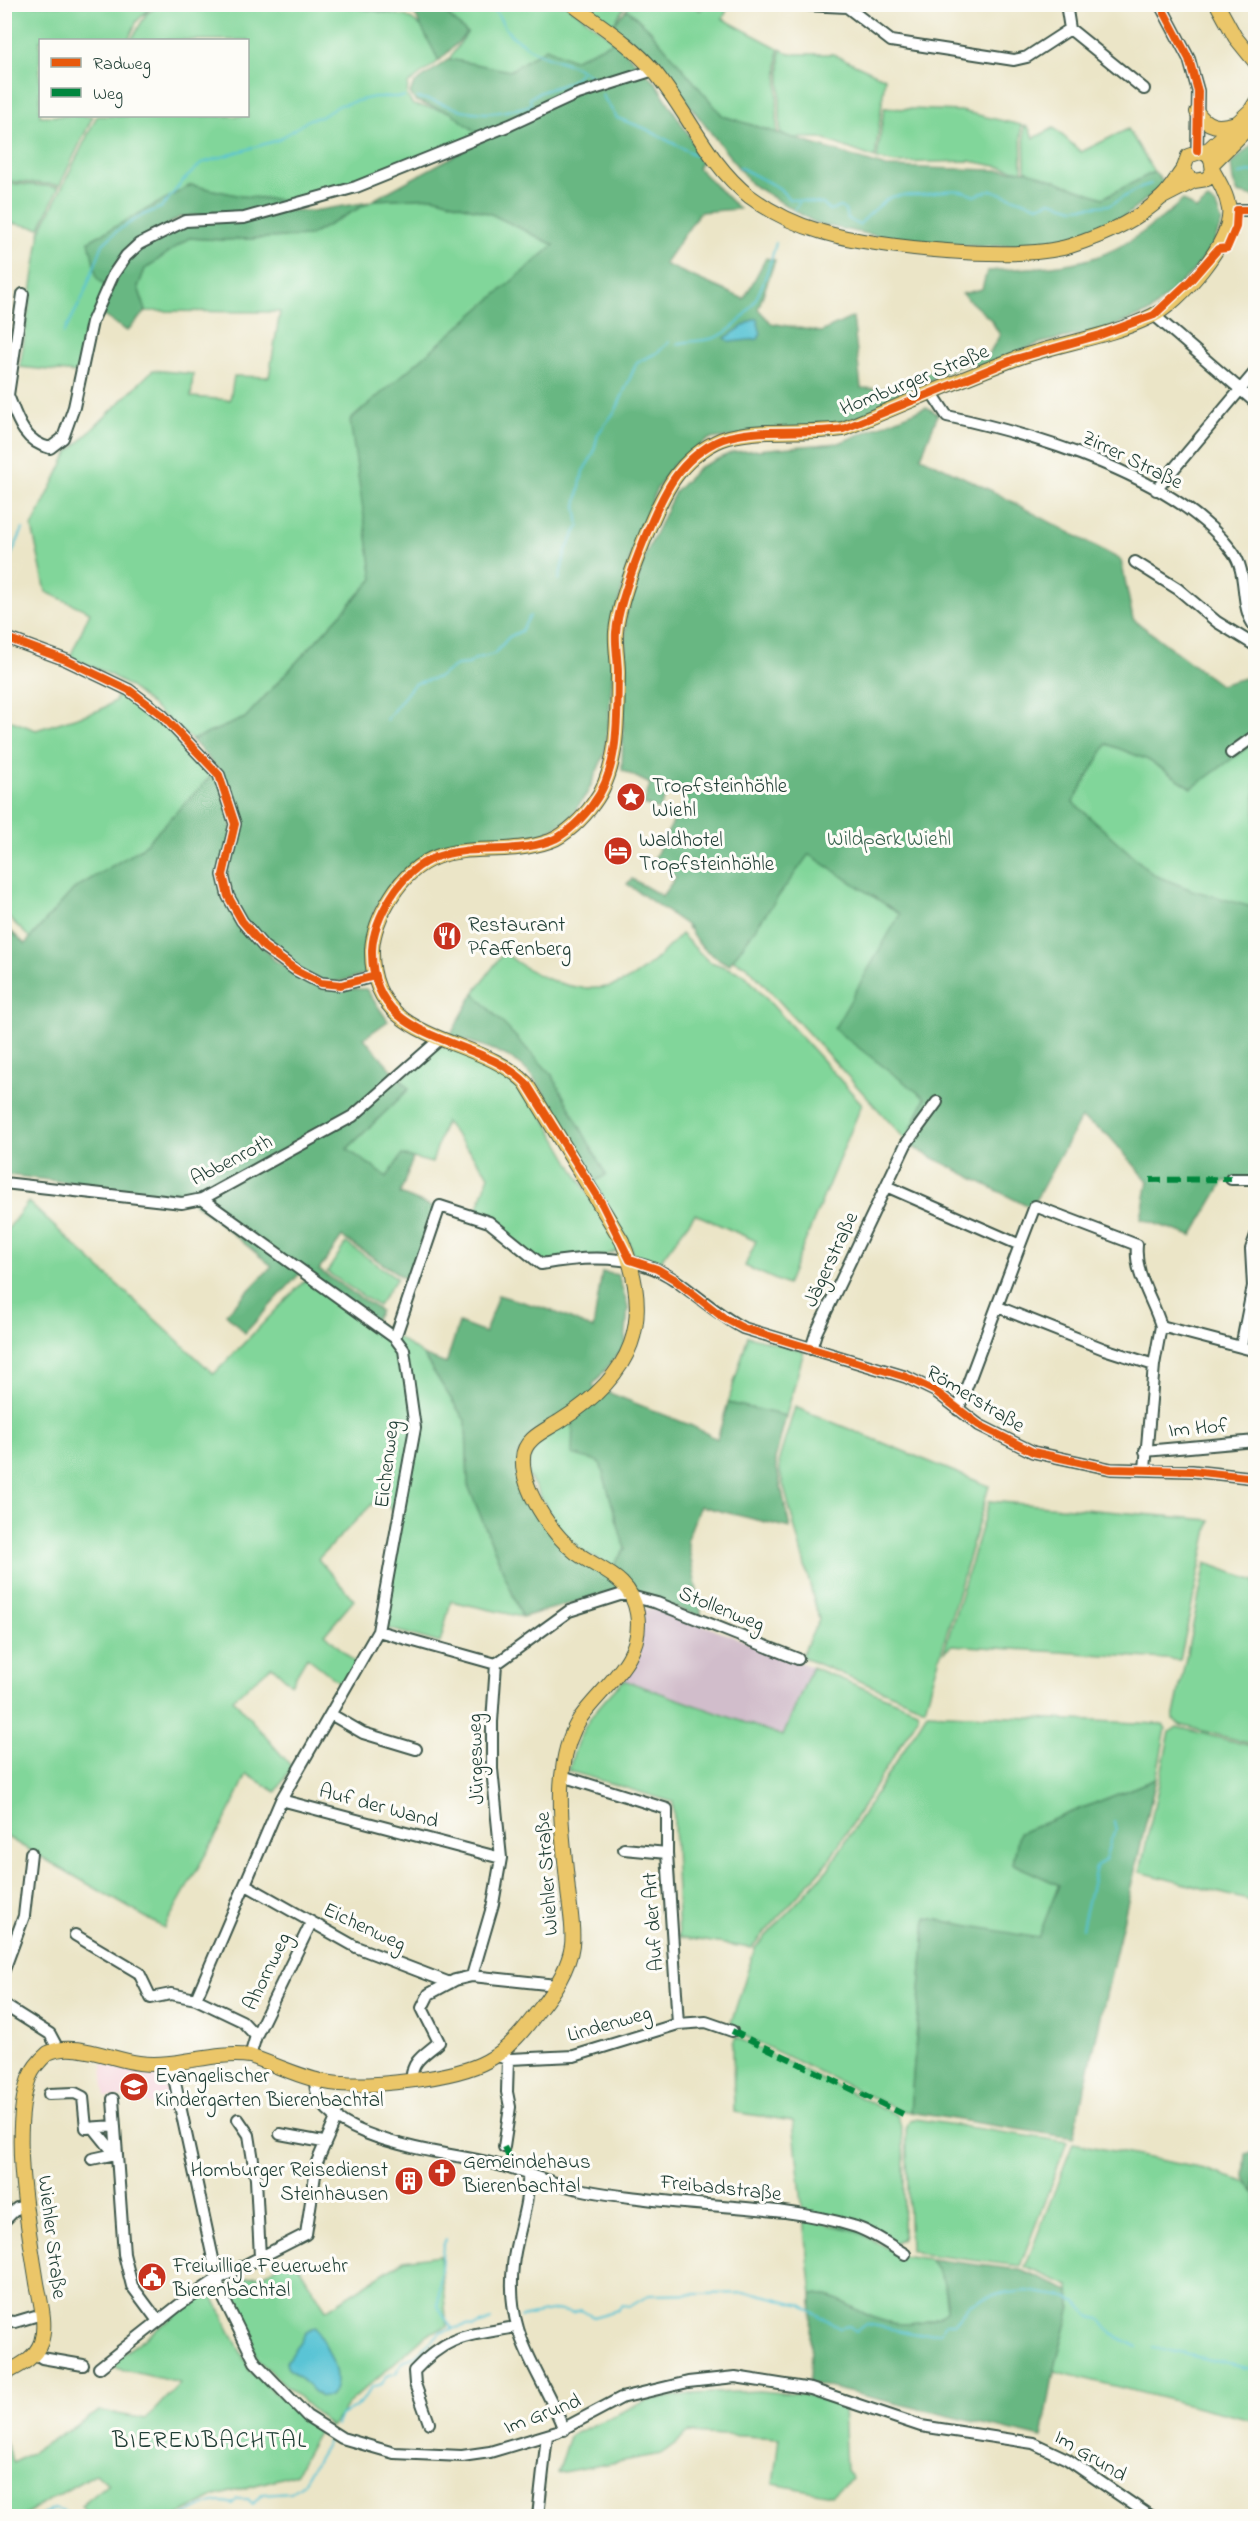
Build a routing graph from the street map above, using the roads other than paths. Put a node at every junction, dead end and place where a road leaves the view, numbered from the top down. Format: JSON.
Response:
{"nodes":[{"id":1,"x":572,"y":4,"type":"edge"},
{"id":2,"x":785,"y":4,"type":"edge"},
{"id":3,"x":1066,"y":4,"type":"edge"},
{"id":4,"x":1160,"y":4,"type":"edge"},
{"id":5,"x":1216,"y":4,"type":"edge"},
{"id":6,"x":849,"y":6,"type":"edge"},
{"id":7,"x":1225,"y":17,"type":"junction"},
{"id":8,"x":1070,"y":29,"type":"junction"},
{"id":9,"x":1256,"y":48,"type":"edge"},
{"id":10,"x":1256,"y":63,"type":"edge"},
{"id":11,"x":654,"y":70,"type":"junction"},
{"id":12,"x":1144,"y":88,"type":"dead end"},
{"id":13,"x":1256,"y":102,"type":"edge"},
{"id":14,"x":1197,"y":111,"type":"junction"},
{"id":15,"x":1256,"y":120,"type":"edge"},
{"id":16,"x":1238,"y":122,"type":"junction"},
{"id":17,"x":1200,"y":152,"type":"junction"},
{"id":18,"x":1184,"y":168,"type":"junction"},
{"id":19,"x":1206,"y":174,"type":"junction"},
{"id":20,"x":1163,"y":197,"type":"junction"},
{"id":21,"x":1228,"y":206,"type":"junction"},
{"id":22,"x":1256,"y":210,"type":"edge"},
{"id":23,"x":23,"y":294,"type":"dead end"},
{"id":24,"x":1154,"y":315,"type":"junction"},
{"id":25,"x":1256,"y":371,"type":"edge"},
{"id":26,"x":1241,"y":388,"type":"junction"},
{"id":27,"x":932,"y":393,"type":"junction"},
{"id":28,"x":6,"y":397,"type":"edge"},
{"id":29,"x":1256,"y":403,"type":"edge"},
{"id":30,"x":1156,"y":490,"type":"junction"},
{"id":31,"x":1135,"y":562,"type":"dead end"},
{"id":32,"x":1256,"y":628,"type":"edge"},
{"id":33,"x":4,"y":637,"type":"edge"},
{"id":34,"x":1256,"y":646,"type":"edge"},
{"id":35,"x":1256,"y":735,"type":"edge"},
{"id":36,"x":1231,"y":753,"type":"dead end"},
{"id":37,"x":375,"y":976,"type":"junction"},
{"id":38,"x":439,"y":1040,"type":"junction"},
{"id":39,"x":937,"y":1102,"type":"dead end"},
{"id":40,"x":1231,"y":1179,"type":"dead end"},
{"id":41,"x":1256,"y":1179,"type":"edge"},
{"id":42,"x":4,"y":1183,"type":"edge"},
{"id":43,"x":886,"y":1186,"type":"junction"},
{"id":44,"x":202,"y":1199,"type":"junction"},
{"id":45,"x":1256,"y":1235,"type":"edge"},
{"id":46,"x":1020,"y":1245,"type":"junction"},
{"id":47,"x":630,"y":1260,"type":"junction"},
{"id":48,"x":998,"y":1308,"type":"junction"},
{"id":49,"x":1161,"y":1326,"type":"junction"},
{"id":50,"x":395,"y":1338,"type":"junction"},
{"id":51,"x":1241,"y":1347,"type":"junction"},
{"id":52,"x":811,"y":1349,"type":"junction"},
{"id":53,"x":1256,"y":1351,"type":"edge"},
{"id":54,"x":1155,"y":1365,"type":"junction"},
{"id":55,"x":958,"y":1410,"type":"junction"},
{"id":56,"x":1256,"y":1441,"type":"edge"},
{"id":57,"x":1145,"y":1451,"type":"junction"},
{"id":58,"x":1145,"y":1469,"type":"junction"},
{"id":59,"x":1256,"y":1478,"type":"edge"},
{"id":60,"x":632,"y":1596,"type":"junction"},
{"id":61,"x":378,"y":1631,"type":"junction"},
{"id":62,"x":798,"y":1659,"type":"dead end"},
{"id":63,"x":496,"y":1664,"type":"junction"},
{"id":64,"x":332,"y":1715,"type":"junction"},
{"id":65,"x":416,"y":1749,"type":"dead end"},
{"id":66,"x":562,"y":1776,"type":"junction"},
{"id":67,"x":281,"y":1800,"type":"junction"},
{"id":68,"x":624,"y":1849,"type":"dead end"},
{"id":69,"x":31,"y":1853,"type":"dead end"},
{"id":70,"x":667,"y":1854,"type":"junction"},
{"id":71,"x":501,"y":1858,"type":"junction"},
{"id":72,"x":246,"y":1885,"type":"junction"},
{"id":73,"x":311,"y":1923,"type":"junction"},
{"id":74,"x":75,"y":1935,"type":"dead end"},
{"id":75,"x":4,"y":1970,"type":"edge"},
{"id":76,"x":472,"y":1976,"type":"junction"},
{"id":77,"x":450,"y":1983,"type":"junction"},
{"id":78,"x":556,"y":1985,"type":"junction"},
{"id":79,"x":196,"y":1999,"type":"junction"},
{"id":80,"x":4,"y":2005,"type":"edge"},
{"id":81,"x":678,"y":2024,"type":"junction"},
{"id":82,"x":732,"y":2031,"type":"dead end"},
{"id":83,"x":256,"y":2036,"type":"junction"},
{"id":84,"x":58,"y":2049,"type":"junction"},
{"id":85,"x":250,"y":2056,"type":"junction"},
{"id":86,"x":502,"y":2057,"type":"junction"},
{"id":87,"x":171,"y":2064,"type":"junction"},
{"id":88,"x":315,"y":2079,"type":"junction"},
{"id":89,"x":412,"y":2080,"type":"junction"},
{"id":90,"x":49,"y":2094,"type":"dead end"},
{"id":91,"x":113,"y":2099,"type":"dead end"},
{"id":92,"x":337,"y":2116,"type":"junction"},
{"id":93,"x":238,"y":2119,"type":"dead end"},
{"id":94,"x":114,"y":2126,"type":"junction"},
{"id":95,"x":94,"y":2128,"type":"junction"},
{"id":96,"x":280,"y":2134,"type":"dead end"},
{"id":97,"x":323,"y":2142,"type":"junction"},
{"id":98,"x":504,"y":2147,"type":"dead end"},
{"id":99,"x":115,"y":2154,"type":"junction"},
{"id":100,"x":92,"y":2159,"type":"dead end"},
{"id":101,"x":528,"y":2174,"type":"junction"},
{"id":102,"x":24,"y":2206,"type":"junction"},
{"id":103,"x":4,"y":2221,"type":"edge"},
{"id":104,"x":905,"y":2254,"type":"dead end"},
{"id":105,"x":260,"y":2257,"type":"junction"},
{"id":106,"x":216,"y":2280,"type":"junction"},
{"id":107,"x":42,"y":2314,"type":"junction"},
{"id":108,"x":162,"y":2319,"type":"junction"},
{"id":109,"x":4,"y":2321,"type":"edge"},
{"id":110,"x":516,"y":2327,"type":"junction"},
{"id":111,"x":35,"y":2353,"type":"junction"},
{"id":112,"x":83,"y":2365,"type":"dead end"},
{"id":113,"x":99,"y":2368,"type":"dead end"},
{"id":114,"x":4,"y":2374,"type":"edge"},
{"id":115,"x":429,"y":2423,"type":"dead end"},
{"id":116,"x":564,"y":2430,"type":"junction"},
{"id":117,"x":547,"y":2435,"type":"junction"},
{"id":118,"x":1149,"y":2516,"type":"edge"},
{"id":119,"x":538,"y":2517,"type":"edge"}],
"edges":[{"from":1,"to":11,"type":"main road"},
{"from":2,"to":6,"type":"street"},
{"from":3,"to":8,"type":"street"},
{"from":4,"to":14,"type":"street"},
{"from":5,"to":7,"type":"main road"},
{"from":6,"to":8,"type":"street"},
{"from":7,"to":9,"type":"main road"},
{"from":7,"to":10,"type":"main road"},
{"from":8,"to":12,"type":"street"},
{"from":11,"to":20,"type":"main road"},
{"from":11,"to":28,"type":"street"},
{"from":13,"to":16,"type":"main road"},
{"from":14,"to":16,"type":"main road"},
{"from":14,"to":17,"type":"street"},
{"from":15,"to":19,"type":"main road"},
{"from":16,"to":17,"type":"main road"},
{"from":17,"to":18,"type":"main road"},
{"from":17,"to":19,"type":"main road"},
{"from":18,"to":19,"type":"main road"},
{"from":18,"to":20,"type":"main road"},
{"from":19,"to":20,"type":"main road"},
{"from":19,"to":21,"type":"main road"},
{"from":21,"to":22,"type":"street"},
{"from":21,"to":24,"type":"main road","name":"Homburger Straße"},
{"from":23,"to":28,"type":"street"},
{"from":24,"to":26,"type":"street"},
{"from":24,"to":27,"type":"main road","name":"Homburger Straße"},
{"from":25,"to":26,"type":"street"},
{"from":26,"to":29,"type":"street"},
{"from":26,"to":30,"type":"street"},
{"from":27,"to":30,"type":"street","name":"Zirrer Straße"},
{"from":27,"to":37,"type":"main road","name":"Homburger Straße"},
{"from":30,"to":32,"type":"street","name":"Zirrer Straße"},
{"from":31,"to":34,"type":"street"},
{"from":33,"to":37,"type":"street"},
{"from":35,"to":36,"type":"street"},
{"from":37,"to":38,"type":"main road","name":"Homburger Straße"},
{"from":38,"to":44,"type":"street","name":"Abbenroth"},
{"from":38,"to":47,"type":"main road","name":"Homburger Straße"},
{"from":39,"to":43,"type":"street","name":"Jägerstraße"},
{"from":40,"to":41,"type":"street"},
{"from":42,"to":44,"type":"street","name":"Abbenroth"},
{"from":43,"to":46,"type":"street"},
{"from":43,"to":52,"type":"street","name":"Jägerstraße"},
{"from":44,"to":50,"type":"street"},
{"from":45,"to":51,"type":"street"},
{"from":46,"to":48,"type":"street"},
{"from":46,"to":49,"type":"street"},
{"from":47,"to":50,"type":"street","name":"Römerstraße"},
{"from":47,"to":52,"type":"street","name":"Römerstraße"},
{"from":47,"to":60,"type":"main road","name":"Homburger Straße"},
{"from":48,"to":54,"type":"street"},
{"from":48,"to":55,"type":"street"},
{"from":49,"to":51,"type":"street"},
{"from":49,"to":54,"type":"street"},
{"from":50,"to":61,"type":"street","name":"Eichenweg"},
{"from":51,"to":53,"type":"street"},
{"from":52,"to":55,"type":"street","name":"Römerstraße"},
{"from":54,"to":57,"type":"street"},
{"from":55,"to":58,"type":"street","name":"Römerstraße"},
{"from":56,"to":57,"type":"street","name":"Im Hof"},
{"from":57,"to":58,"type":"street"},
{"from":58,"to":59,"type":"street","name":"Römerstraße"},
{"from":60,"to":62,"type":"street","name":"Stollenweg"},
{"from":60,"to":63,"type":"street"},
{"from":60,"to":66,"type":"main road","name":"Wiehler Straße"},
{"from":61,"to":63,"type":"street"},
{"from":61,"to":64,"type":"street","name":"Eichenweg"},
{"from":63,"to":71,"type":"street","name":"Jürgesweg"},
{"from":64,"to":65,"type":"street"},
{"from":64,"to":67,"type":"street","name":"Eichenweg"},
{"from":66,"to":70,"type":"street","name":"Auf der Art"},
{"from":66,"to":78,"type":"main road","name":"Wiehler Straße"},
{"from":67,"to":71,"type":"street","name":"Auf der Wand"},
{"from":67,"to":72,"type":"street","name":"Eichenweg"},
{"from":68,"to":70,"type":"street","name":"Auf der Art"},
{"from":69,"to":75,"type":"street"},
{"from":70,"to":81,"type":"street","name":"Auf der Art"},
{"from":71,"to":76,"type":"street","name":"Jürgesweg"},
{"from":72,"to":73,"type":"street","name":"Eichenweg"},
{"from":72,"to":79,"type":"street"},
{"from":73,"to":77,"type":"street","name":"Eichenweg"},
{"from":73,"to":83,"type":"street","name":"Ahornweg"},
{"from":74,"to":79,"type":"street"},
{"from":76,"to":77,"type":"street"},
{"from":76,"to":78,"type":"street"},
{"from":77,"to":89,"type":"street"},
{"from":78,"to":86,"type":"main road","name":"Wiehler Straße"},
{"from":79,"to":83,"type":"street"},
{"from":80,"to":84,"type":"street"},
{"from":81,"to":82,"type":"street","name":"Lindenweg"},
{"from":81,"to":86,"type":"street","name":"Lindenweg"},
{"from":83,"to":85,"type":"street","name":"Ahornweg"},
{"from":84,"to":87,"type":"main road","name":"Wiehler Straße"},
{"from":84,"to":102,"type":"main road","name":"Wiehler Straße"},
{"from":85,"to":87,"type":"main road","name":"Wiehler Straße"},
{"from":85,"to":88,"type":"main road","name":"Wiehler Straße"},
{"from":86,"to":89,"type":"main road","name":"Wiehler Straße"},
{"from":86,"to":98,"type":"street"},
{"from":87,"to":106,"type":"street","name":"Im Grund"},
{"from":88,"to":89,"type":"main road","name":"Wiehler Straße"},
{"from":88,"to":92,"type":"street","name":"Freibadstraße"},
{"from":90,"to":95,"type":"street"},
{"from":91,"to":94,"type":"street"},
{"from":92,"to":97,"type":"street"},
{"from":92,"to":101,"type":"street","name":"Freibadstraße"},
{"from":93,"to":105,"type":"street"},
{"from":94,"to":95,"type":"street"},
{"from":94,"to":99,"type":"street"},
{"from":95,"to":99,"type":"street"},
{"from":96,"to":97,"type":"street"},
{"from":97,"to":105,"type":"street"},
{"from":99,"to":100,"type":"street"},
{"from":99,"to":108,"type":"street"},
{"from":101,"to":104,"type":"street","name":"Freibadstraße"},
{"from":101,"to":110,"type":"street"},
{"from":102,"to":103,"type":"street"},
{"from":102,"to":107,"type":"main road","name":"Wiehler Straße"},
{"from":105,"to":106,"type":"street"},
{"from":106,"to":108,"type":"street"},
{"from":106,"to":117,"type":"street","name":"Im Grund"},
{"from":107,"to":109,"type":"street"},
{"from":107,"to":111,"type":"main road","name":"Wiehler Straße"},
{"from":108,"to":113,"type":"street"},
{"from":110,"to":115,"type":"street"},
{"from":110,"to":116,"type":"street"},
{"from":111,"to":112,"type":"street"},
{"from":111,"to":114,"type":"main road"},
{"from":116,"to":117,"type":"street","name":"Im Grund"},
{"from":116,"to":118,"type":"street","name":"Im Grund"},
{"from":117,"to":119,"type":"street"}]}
